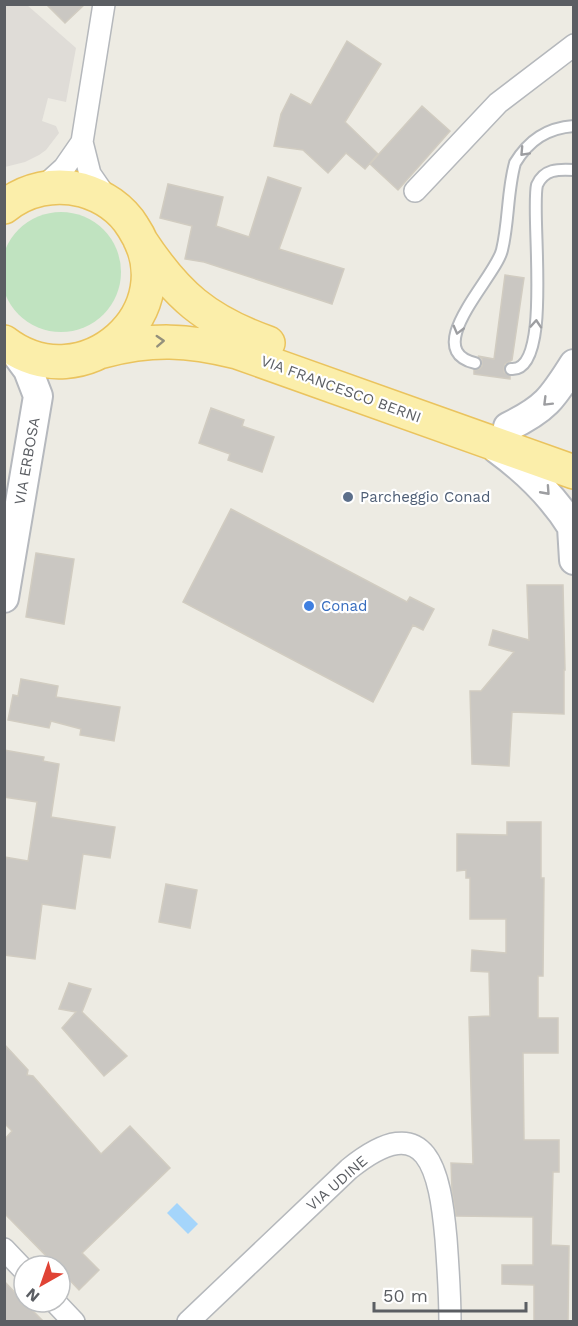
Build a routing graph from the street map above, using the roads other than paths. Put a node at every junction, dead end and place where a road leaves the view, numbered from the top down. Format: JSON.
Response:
{"nodes":[{"id":1,"x":104,"y":4,"type":"edge"},
{"id":2,"x":573,"y":45,"type":"edge"},
{"id":3,"x":573,"y":126,"type":"edge"},
{"id":4,"x":82,"y":142,"type":"junction"},
{"id":5,"x":573,"y":170,"type":"edge"},
{"id":6,"x":415,"y":191,"type":"dead end"},
{"id":7,"x":18,"y":197,"type":"edge"},
{"id":8,"x":111,"y":204,"type":"junction"},
{"id":9,"x":140,"y":240,"type":"junction"},
{"id":10,"x":8,"y":345,"type":"edge"},
{"id":11,"x":91,"y":356,"type":"junction"},
{"id":12,"x":475,"y":363,"type":"dead end"},
{"id":13,"x":573,"y":364,"type":"edge"},
{"id":14,"x":511,"y":369,"type":"dead end"},
{"id":15,"x":38,"y":396,"type":"junction"},
{"id":16,"x":496,"y":434,"type":"junction"},
{"id":17,"x":573,"y":449,"type":"edge"},
{"id":18,"x":573,"y":472,"type":"edge"},
{"id":19,"x":573,"y":522,"type":"edge"},
{"id":20,"x":573,"y":560,"type":"edge"},
{"id":21,"x":5,"y":591,"type":"edge"},
{"id":22,"x":188,"y":1322,"type":"edge"},
{"id":23,"x":450,"y":1322,"type":"edge"}],
"edges":[{"from":1,"to":4,"type":"street"},
{"from":2,"to":6,"type":"street"},
{"from":3,"to":12,"type":"lane","one_way":true},
{"from":4,"to":7,"type":"street"},
{"from":4,"to":8,"type":"street"},
{"from":14,"to":5,"type":"lane","one_way":true},
{"from":7,"to":8,"type":"main road","name":"VIA FRANCESCO BERNI"},
{"from":8,"to":9,"type":"main road","name":"VIA FRANCESCO BERNI"},
{"from":9,"to":11,"type":"main road"},
{"from":9,"to":16,"type":"main road","name":"VIA FRANCESCO BERNI"},
{"from":10,"to":11,"type":"main road","name":"VIA FRANCESCO BERNI"},
{"from":10,"to":15,"type":"street"},
{"from":11,"to":15,"type":"street"},
{"from":11,"to":16,"type":"main road","name":"VIA FRANCESCO BERNI","one_way":true},
{"from":13,"to":16,"type":"street","one_way":true},
{"from":15,"to":21,"type":"street","name":"VIA ERBOSA"},
{"from":16,"to":17,"type":"main road","name":"VIA FRANCESCO BERNI"},
{"from":16,"to":18,"type":"main road","name":"VIA FRANCESCO BERNI"},
{"from":16,"to":19,"type":"street","one_way":true},
{"from":19,"to":20,"type":"street"},
{"from":22,"to":23,"type":"street","name":"VIA UDINE"}]}
